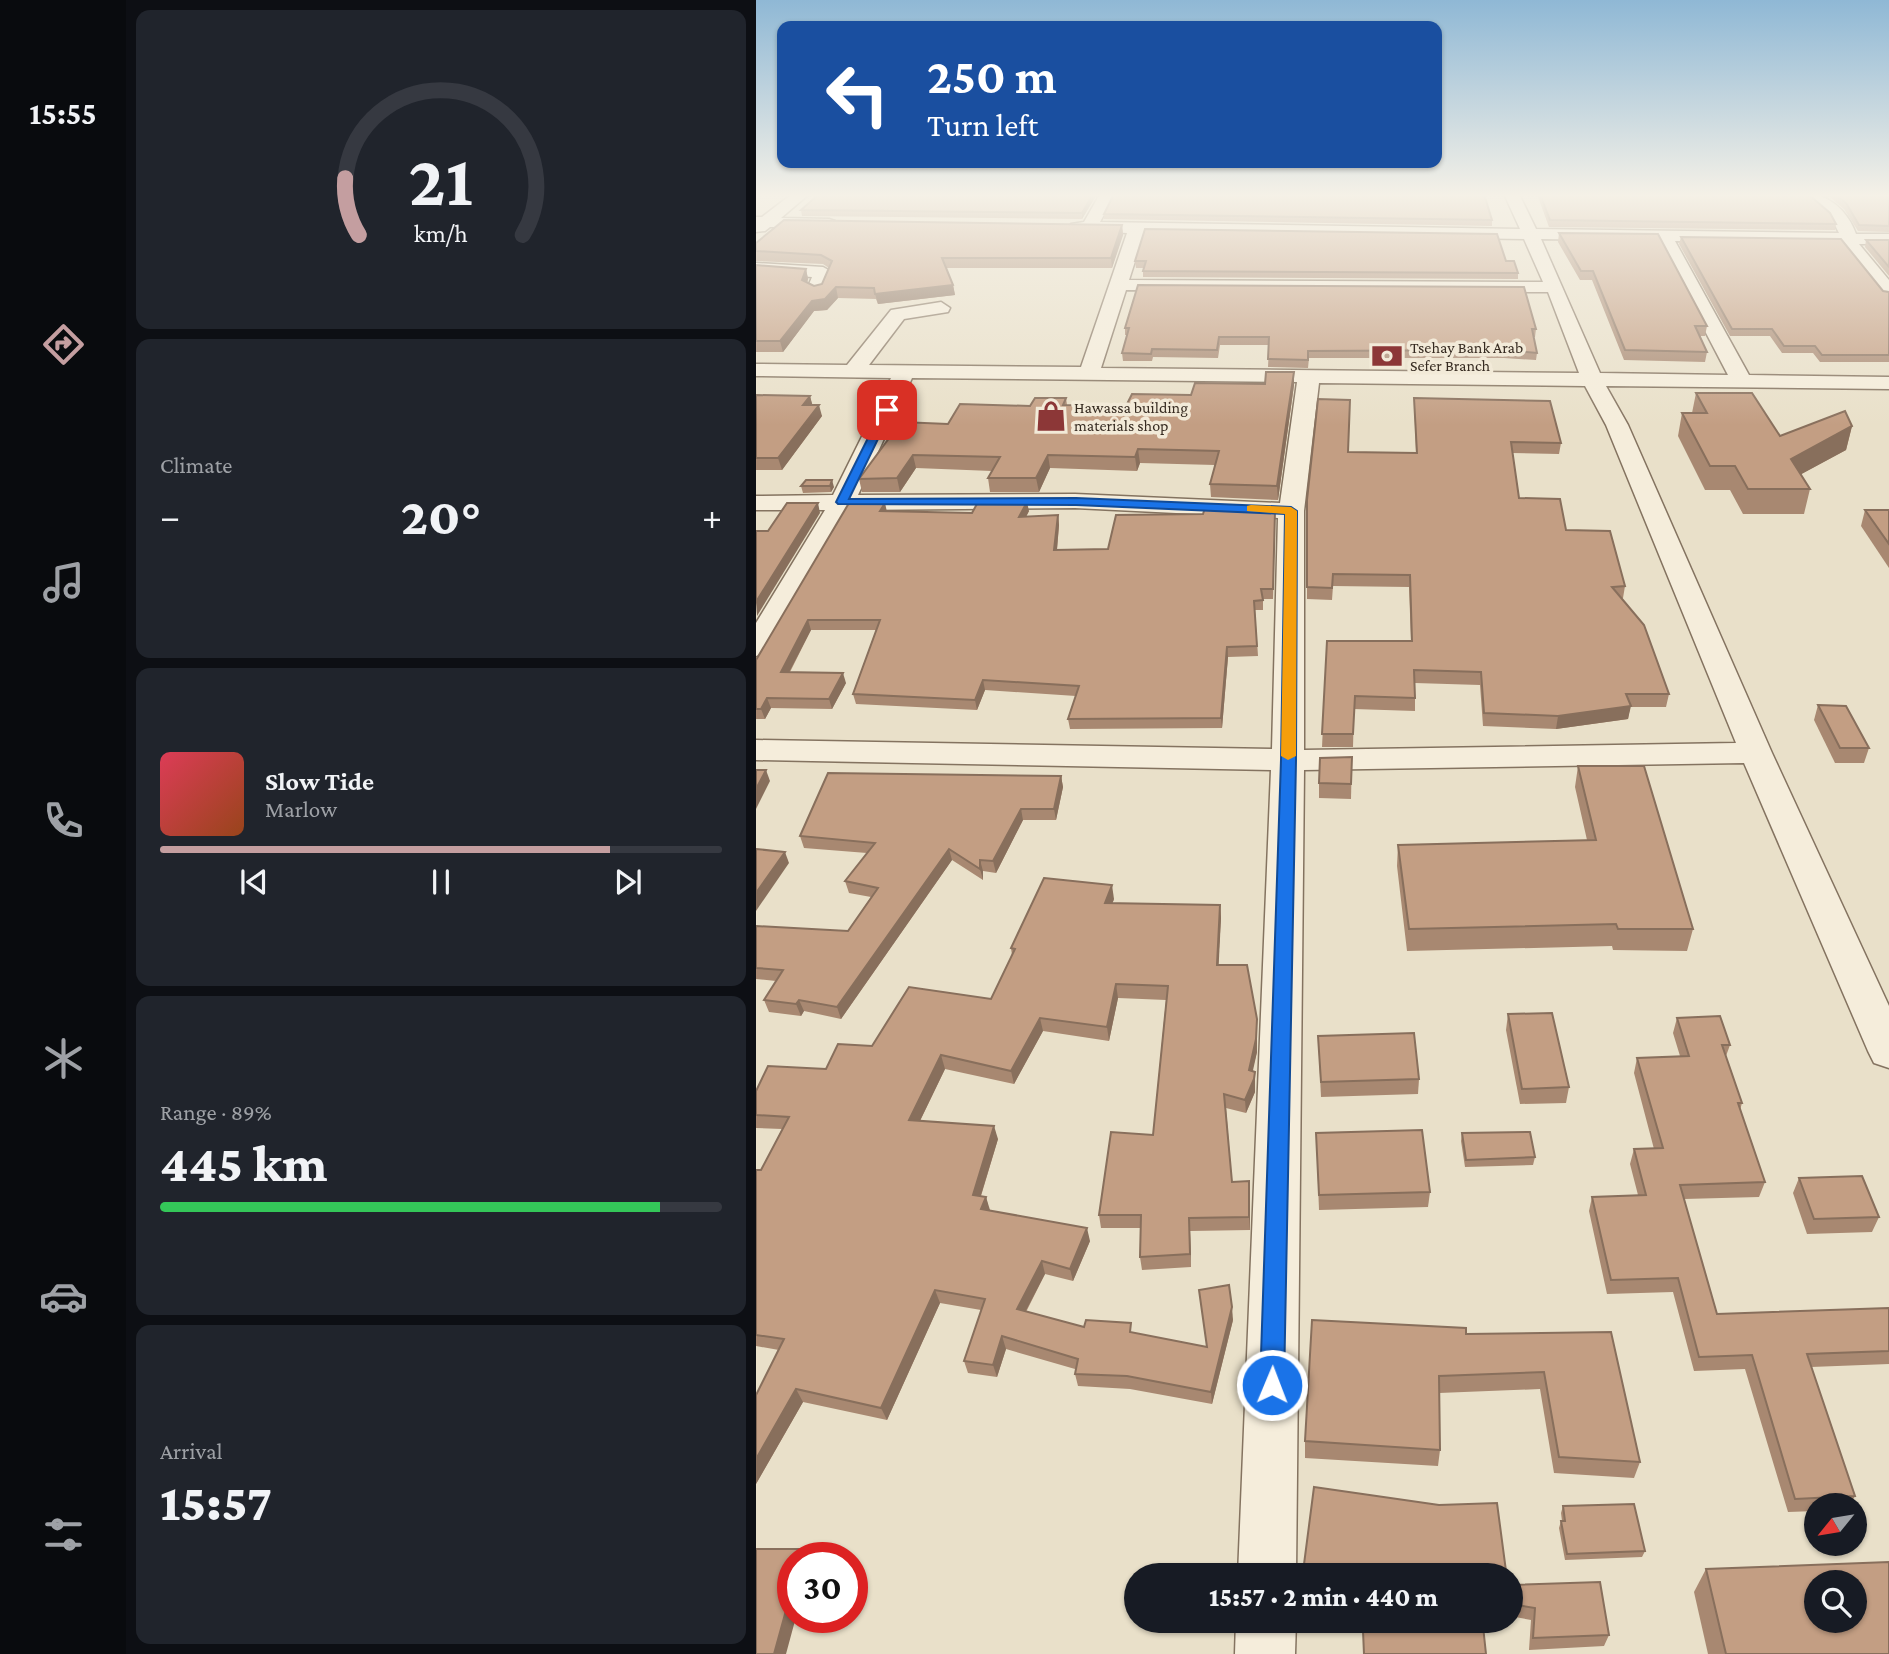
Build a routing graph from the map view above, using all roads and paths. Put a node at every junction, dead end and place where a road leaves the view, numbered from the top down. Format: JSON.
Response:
{"nodes":[{"id":1,"x":809,"y":271,"type":"edge"},
{"id":2,"x":1124,"y":271,"type":"edge"},
{"id":3,"x":1548,"y":271,"type":"edge"},
{"id":4,"x":1683,"y":271,"type":"edge"},
{"id":5,"x":1872,"y":271,"type":"edge"},
{"id":6,"x":1120,"y":285,"type":"junction"},
{"id":7,"x":1555,"y":287,"type":"junction"},
{"id":8,"x":816,"y":289,"type":"edge"},
{"id":9,"x":1889,"y":292,"type":"edge"},
{"id":10,"x":941,"y":308,"type":"dead end"},
{"id":11,"x":756,"y":370,"type":"edge"},
{"id":12,"x":855,"y":370,"type":"junction"},
{"id":13,"x":905,"y":370,"type":"junction"},
{"id":14,"x":1089,"y":373,"type":"junction"},
{"id":15,"x":1309,"y":375,"type":"junction"},
{"id":16,"x":1592,"y":379,"type":"junction"},
{"id":17,"x":1742,"y":382,"type":"junction"},
{"id":18,"x":1889,"y":383,"type":"edge"},
{"id":19,"x":842,"y":502,"type":"junction"},
{"id":20,"x":756,"y":503,"type":"edge"},
{"id":21,"x":1291,"y":511,"type":"junction"},
{"id":22,"x":756,"y":646,"type":"edge"},
{"id":23,"x":756,"y":750,"type":"edge"},
{"id":24,"x":1756,"y":753,"type":"junction"},
{"id":25,"x":1288,"y":760,"type":"junction"},
{"id":26,"x":1889,"y":1051,"type":"edge"},
{"id":27,"x":1267,"y":1563,"type":"edge"},
{"id":28,"x":1266,"y":1633,"type":"edge"},
{"id":29,"x":1265,"y":1654,"type":"edge"}],
"edges":[{"from":1,"to":8,"type":"street"},
{"from":2,"to":6,"type":"street"},
{"from":3,"to":7,"type":"street"},
{"from":4,"to":17,"type":"street"},
{"from":5,"to":9,"type":"street"},
{"from":6,"to":7,"type":"street"},
{"from":6,"to":14,"type":"street"},
{"from":7,"to":16,"type":"street"},
{"from":10,"to":12,"type":"street"},
{"from":11,"to":12,"type":"street"},
{"from":12,"to":13,"type":"street"},
{"from":13,"to":14,"type":"street"},
{"from":13,"to":19,"type":"street"},
{"from":14,"to":15,"type":"street"},
{"from":15,"to":16,"type":"street"},
{"from":15,"to":21,"type":"street"},
{"from":16,"to":17,"type":"street"},
{"from":16,"to":24,"type":"street"},
{"from":17,"to":18,"type":"street"},
{"from":19,"to":20,"type":"street"},
{"from":19,"to":21,"type":"street"},
{"from":19,"to":22,"type":"street"},
{"from":21,"to":25,"type":"street"},
{"from":23,"to":25,"type":"street"},
{"from":24,"to":25,"type":"street"},
{"from":24,"to":26,"type":"street"},
{"from":25,"to":27,"type":"street"},
{"from":28,"to":29,"type":"street"}]}
